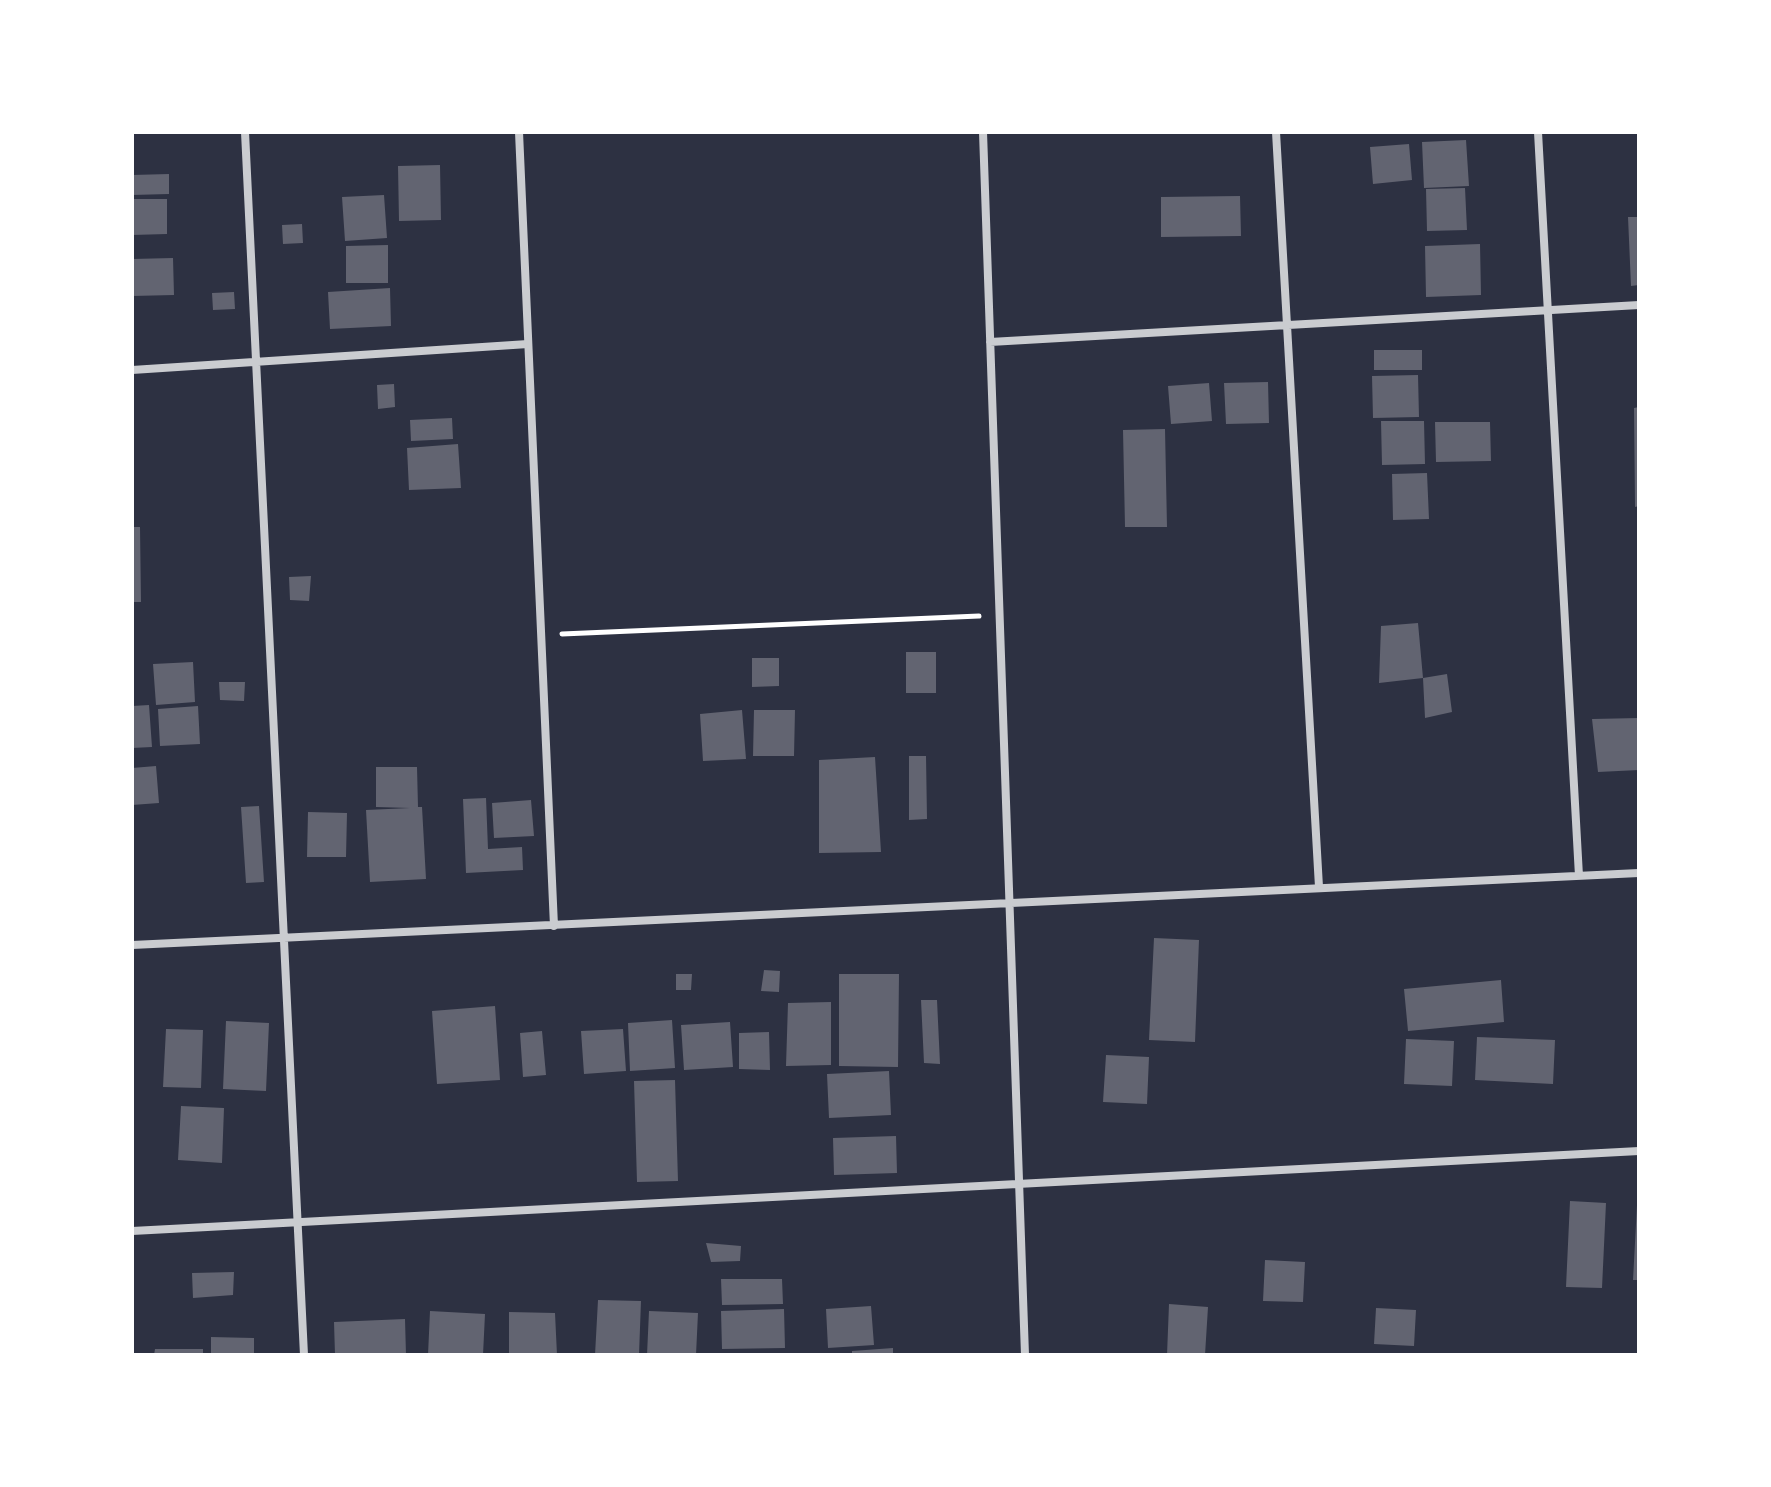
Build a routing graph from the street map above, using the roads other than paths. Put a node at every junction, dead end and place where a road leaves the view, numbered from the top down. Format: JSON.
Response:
{"nodes":[{"id":1,"x":245,"y":132,"type":"edge"},
{"id":2,"x":519,"y":132,"type":"edge"},
{"id":3,"x":983,"y":132,"type":"edge"},
{"id":4,"x":1276,"y":132,"type":"edge"},
{"id":5,"x":1538,"y":132,"type":"edge"},
{"id":6,"x":1639,"y":305,"type":"edge"},
{"id":7,"x":1548,"y":310,"type":"junction"},
{"id":8,"x":1287,"y":325,"type":"junction"},
{"id":9,"x":990,"y":342,"type":"junction"},
{"id":10,"x":528,"y":344,"type":"junction"},
{"id":11,"x":256,"y":362,"type":"junction"},
{"id":12,"x":132,"y":370,"type":"edge"},
{"id":13,"x":1639,"y":873,"type":"edge"},
{"id":14,"x":1579,"y":876,"type":"junction"},
{"id":15,"x":1319,"y":887,"type":"junction"},
{"id":16,"x":1009,"y":904,"type":"junction"},
{"id":17,"x":554,"y":926,"type":"junction"},
{"id":18,"x":284,"y":938,"type":"junction"},
{"id":19,"x":132,"y":945,"type":"edge"},
{"id":20,"x":1639,"y":1151,"type":"edge"},
{"id":21,"x":1019,"y":1185,"type":"junction"},
{"id":22,"x":297,"y":1222,"type":"junction"},
{"id":23,"x":132,"y":1231,"type":"edge"},
{"id":24,"x":304,"y":1355,"type":"edge"},
{"id":25,"x":1025,"y":1355,"type":"edge"}],
"edges":[{"from":1,"to":11,"type":"street"},
{"from":2,"to":10,"type":"street"},
{"from":3,"to":9,"type":"street"},
{"from":4,"to":8,"type":"street"},
{"from":5,"to":7,"type":"street"},
{"from":6,"to":7,"type":"street"},
{"from":7,"to":8,"type":"street"},
{"from":7,"to":14,"type":"street"},
{"from":8,"to":9,"type":"street"},
{"from":8,"to":15,"type":"street"},
{"from":9,"to":16,"type":"street"},
{"from":10,"to":11,"type":"street"},
{"from":10,"to":17,"type":"street"},
{"from":11,"to":12,"type":"street"},
{"from":11,"to":18,"type":"street"},
{"from":13,"to":14,"type":"street"},
{"from":14,"to":15,"type":"street"},
{"from":15,"to":16,"type":"street"},
{"from":16,"to":17,"type":"street"},
{"from":16,"to":21,"type":"street"},
{"from":17,"to":18,"type":"street"},
{"from":18,"to":19,"type":"street"},
{"from":18,"to":22,"type":"street"},
{"from":20,"to":21,"type":"street"},
{"from":21,"to":22,"type":"street"},
{"from":21,"to":25,"type":"street"},
{"from":22,"to":23,"type":"street"},
{"from":22,"to":24,"type":"street"}]}
